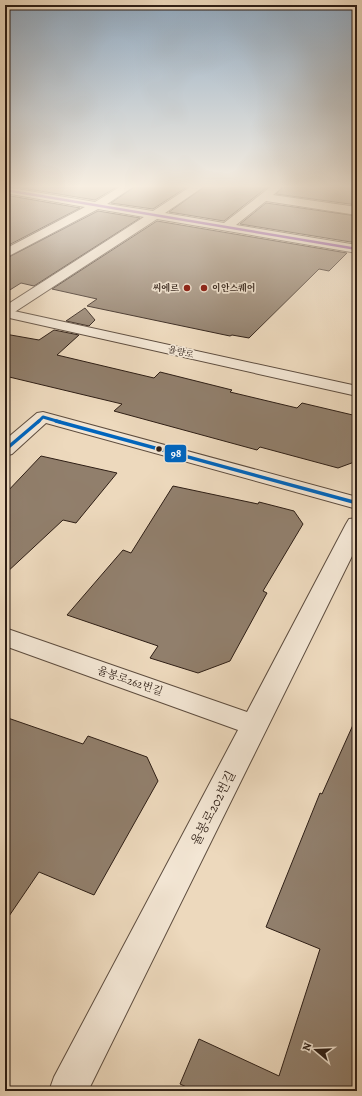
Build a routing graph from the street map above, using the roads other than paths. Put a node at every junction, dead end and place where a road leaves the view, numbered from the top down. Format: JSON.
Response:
{"nodes":[{"id":1,"x":39,"y":236,"type":"edge"},
{"id":2,"x":122,"y":236,"type":"edge"},
{"id":3,"x":280,"y":236,"type":"edge"},
{"id":4,"x":357,"y":249,"type":"edge"},
{"id":5,"x":5,"y":254,"type":"edge"},
{"id":6,"x":5,"y":312,"type":"edge"},
{"id":7,"x":357,"y":391,"type":"edge"},
{"id":8,"x":5,"y":450,"type":"edge"},
{"id":9,"x":357,"y":503,"type":"edge"},
{"id":10,"x":357,"y":524,"type":"edge"},
{"id":11,"x":5,"y":638,"type":"edge"},
{"id":12,"x":255,"y":725,"type":"junction"},
{"id":13,"x":68,"y":1091,"type":"edge"}],
"edges":[{"from":1,"to":5,"type":"street"},
{"from":2,"to":6,"type":"street"},
{"from":3,"to":4,"type":"street"},
{"from":6,"to":7,"type":"street","name":"율량로"},
{"from":8,"to":9,"type":"street"},
{"from":10,"to":12,"type":"street","name":"율봉로202번길"},
{"from":11,"to":12,"type":"street","name":"율봉로262번길"},
{"from":12,"to":13,"type":"street","name":"율봉로202번길"}]}
